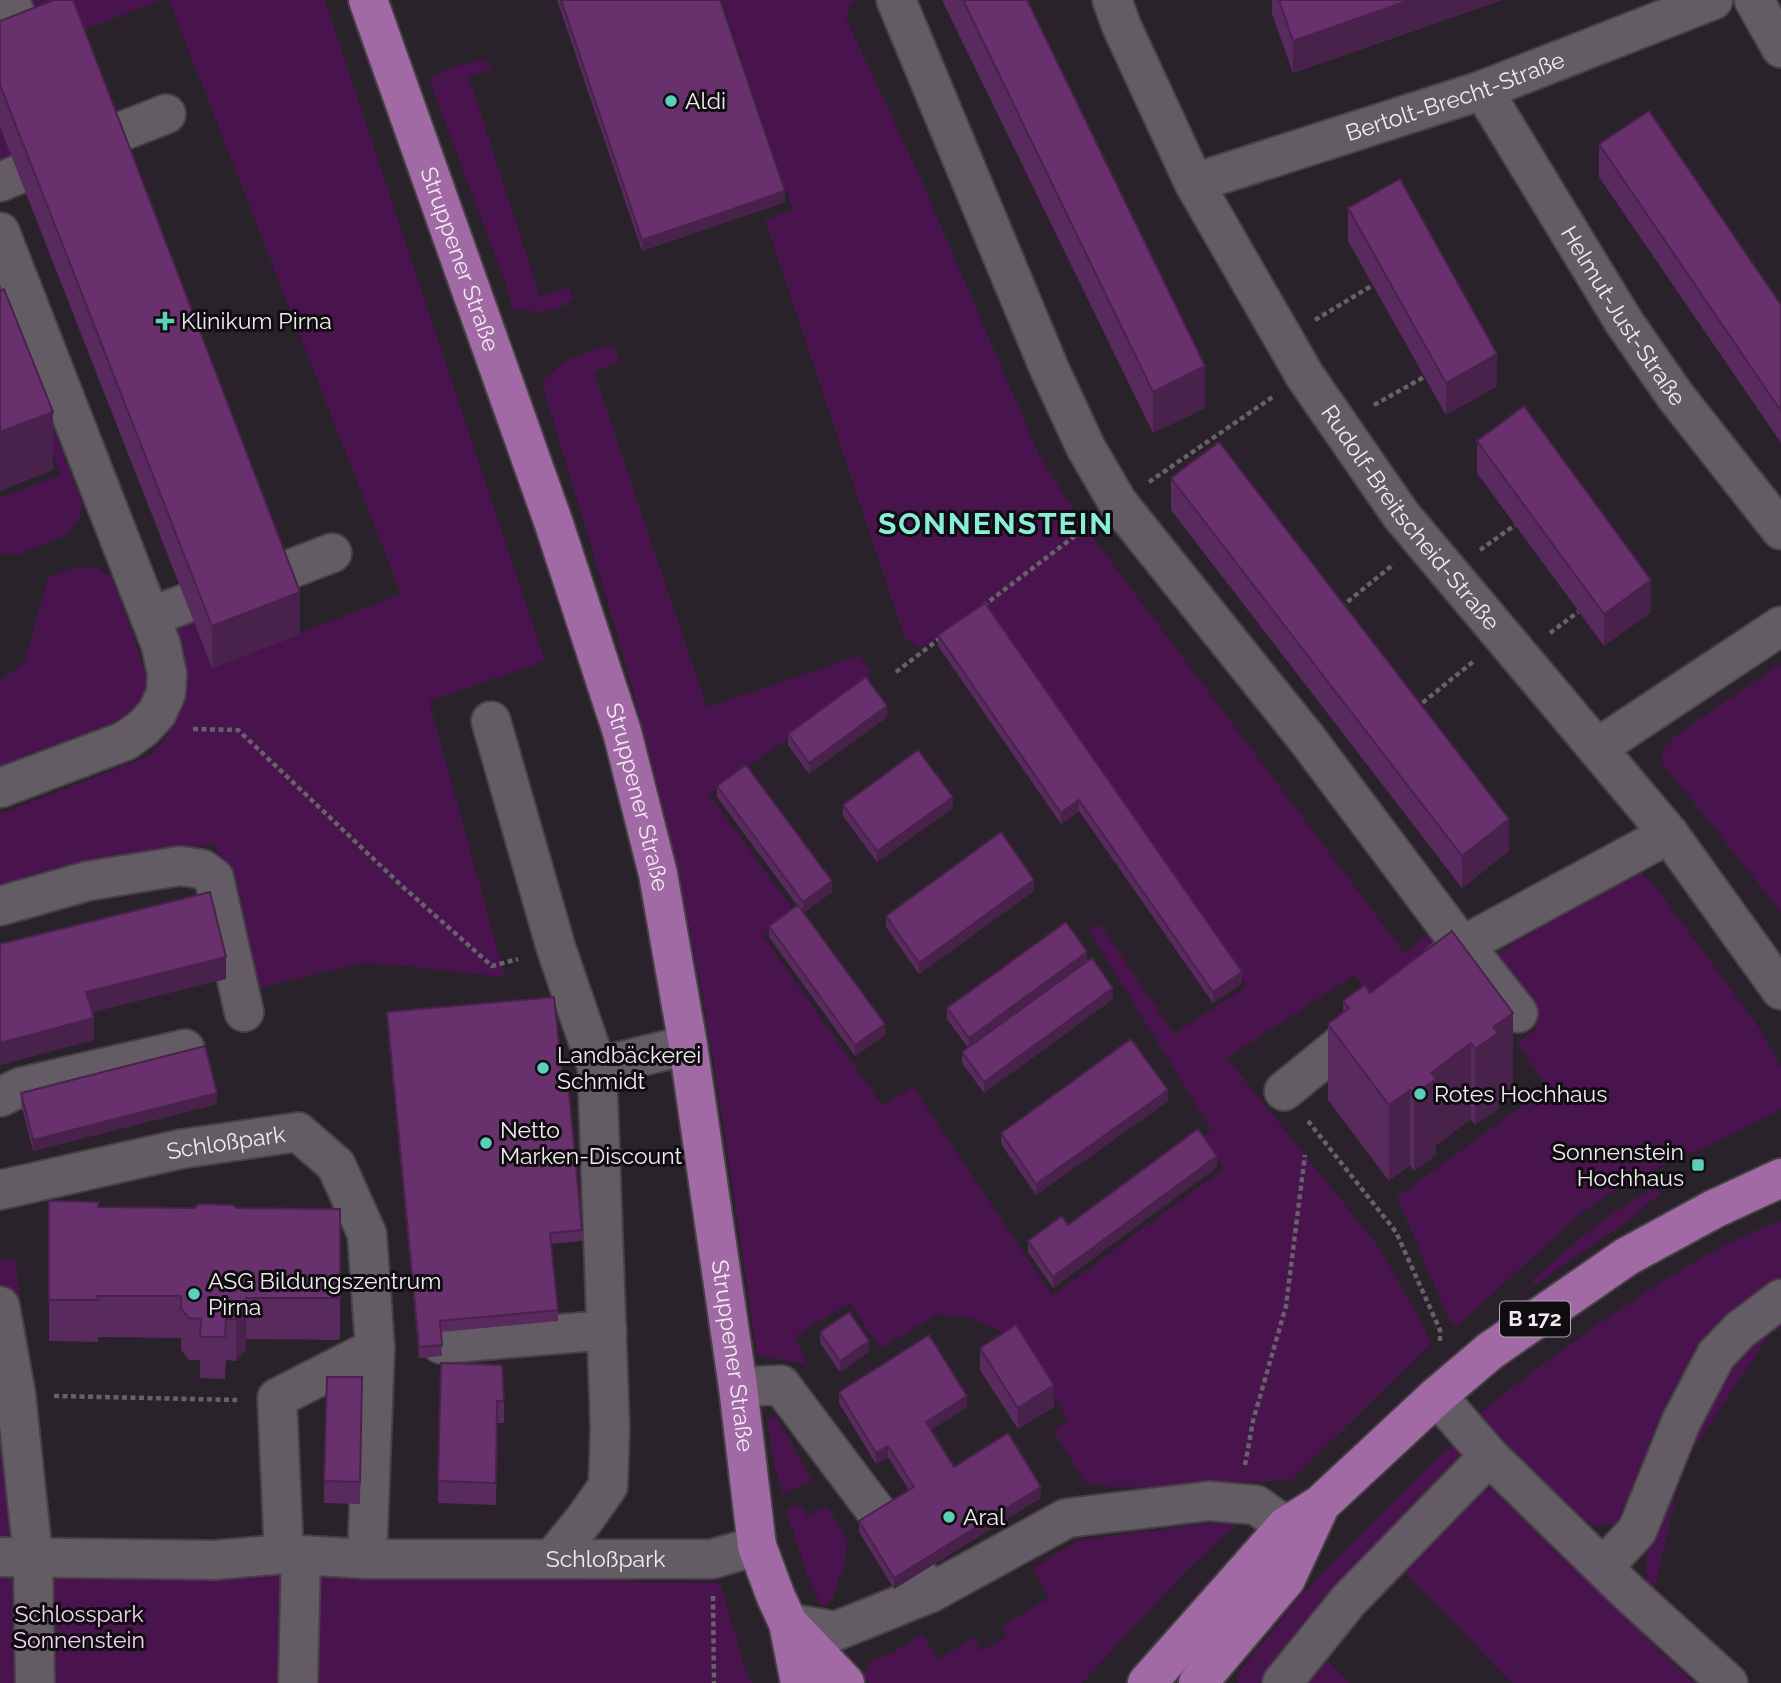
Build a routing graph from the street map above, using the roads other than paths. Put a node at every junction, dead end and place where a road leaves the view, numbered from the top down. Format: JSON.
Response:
{"nodes":[{"id":1,"x":10,"y":0,"type":"edge"},
{"id":2,"x":368,"y":0,"type":"edge"},
{"id":3,"x":897,"y":0,"type":"edge"},
{"id":4,"x":1112,"y":0,"type":"edge"},
{"id":5,"x":1713,"y":0,"type":"edge"},
{"id":6,"x":1754,"y":0,"type":"edge"},
{"id":7,"x":1781,"y":48,"type":"edge"},
{"id":8,"x":29,"y":51,"type":"edge"},
{"id":9,"x":1483,"y":90,"type":"junction"},
{"id":10,"x":166,"y":114,"type":"dead end"},
{"id":11,"x":67,"y":152,"type":"edge"},
{"id":12,"x":1194,"y":183,"type":"junction"},
{"id":13,"x":0,"y":232,"type":"edge"},
{"id":14,"x":1781,"y":530,"type":"edge"},
{"id":15,"x":332,"y":553,"type":"dead end"},
{"id":16,"x":236,"y":589,"type":"edge"},
{"id":17,"x":187,"y":603,"type":"edge"},
{"id":18,"x":150,"y":617,"type":"junction"},
{"id":19,"x":1781,"y":626,"type":"edge"},
{"id":20,"x":491,"y":722,"type":"dead end"},
{"id":21,"x":1597,"y":748,"type":"junction"},
{"id":22,"x":0,"y":788,"type":"edge"},
{"id":23,"x":1669,"y":834,"type":"junction"},
{"id":24,"x":0,"y":906,"type":"edge"},
{"id":25,"x":1462,"y":946,"type":"junction"},
{"id":26,"x":1774,"y":967,"type":"edge"},
{"id":27,"x":244,"y":1012,"type":"dead end"},
{"id":28,"x":1518,"y":1013,"type":"dead end"},
{"id":29,"x":688,"y":1045,"type":"junction"},
{"id":30,"x":185,"y":1049,"type":"edge"},
{"id":31,"x":597,"y":1066,"type":"junction"},
{"id":32,"x":1284,"y":1091,"type":"road end"},
{"id":33,"x":0,"y":1097,"type":"edge"},
{"id":34,"x":1781,"y":1178,"type":"edge"},
{"id":35,"x":0,"y":1190,"type":"edge"},
{"id":36,"x":1781,"y":1299,"type":"edge"},
{"id":37,"x":0,"y":1306,"type":"edge"},
{"id":38,"x":607,"y":1330,"type":"junction"},
{"id":39,"x":441,"y":1345,"type":"edge"},
{"id":40,"x":374,"y":1348,"type":"junction"},
{"id":41,"x":738,"y":1387,"type":"junction"},
{"id":42,"x":1437,"y":1396,"type":"junction"},
{"id":43,"x":8,"y":1397,"type":"edge"},
{"id":44,"x":1489,"y":1457,"type":"junction"},
{"id":45,"x":1321,"y":1504,"type":"junction"},
{"id":46,"x":881,"y":1518,"type":"edge"},
{"id":47,"x":1286,"y":1526,"type":"junction"},
{"id":48,"x":758,"y":1546,"type":"junction"},
{"id":49,"x":292,"y":1555,"type":"junction"},
{"id":50,"x":16,"y":1557,"type":"edge"},
{"id":51,"x":553,"y":1558,"type":"junction"},
{"id":52,"x":367,"y":1559,"type":"junction"},
{"id":53,"x":1603,"y":1567,"type":"junction"},
{"id":54,"x":788,"y":1623,"type":"junction"},
{"id":55,"x":1205,"y":1681,"type":"edge"},
{"id":56,"x":35,"y":1683,"type":"edge"},
{"id":57,"x":298,"y":1683,"type":"edge"},
{"id":58,"x":800,"y":1683,"type":"edge"},
{"id":59,"x":845,"y":1683,"type":"edge"},
{"id":60,"x":1147,"y":1683,"type":"edge"},
{"id":61,"x":1282,"y":1683,"type":"edge"},
{"id":62,"x":1728,"y":1683,"type":"edge"}],
"edges":[{"from":1,"to":8,"type":"street"},
{"from":2,"to":29,"type":"main road","name":"Struppener Straße"},
{"from":3,"to":25,"type":"street"},
{"from":4,"to":12,"type":"street","name":"Rudolf-Breitscheid-Straße"},
{"from":5,"to":9,"type":"street","name":"Bertolt-Brecht-Straße"},
{"from":6,"to":7,"type":"street"},
{"from":9,"to":12,"type":"street","name":"Bertolt-Brecht-Straße"},
{"from":9,"to":14,"type":"street","name":"Helmut-Just-Straße"},
{"from":10,"to":11,"type":"street"},
{"from":12,"to":21,"type":"street","name":"Rudolf-Breitscheid-Straße"},
{"from":13,"to":18,"type":"street"},
{"from":15,"to":16,"type":"street"},
{"from":17,"to":18,"type":"street"},
{"from":18,"to":22,"type":"street"},
{"from":19,"to":21,"type":"street"},
{"from":20,"to":31,"type":"street"},
{"from":21,"to":23,"type":"street","name":"Rudolf-Breitscheid-Straße"},
{"from":23,"to":25,"type":"street"},
{"from":23,"to":26,"type":"street","name":"Rudolf-Breitscheid-Straße"},
{"from":24,"to":27,"type":"street"},
{"from":25,"to":28,"type":"street"},
{"from":25,"to":32,"type":"street"},
{"from":29,"to":31,"type":"street"},
{"from":29,"to":41,"type":"main road","name":"Struppener Straße"},
{"from":30,"to":33,"type":"street"},
{"from":31,"to":38,"type":"street"},
{"from":34,"to":42,"type":"main road","number":"B 172"},
{"from":35,"to":40,"type":"street","name":"Schloßpark"},
{"from":36,"to":53,"type":"street"},
{"from":37,"to":43,"type":"street"},
{"from":38,"to":39,"type":"street"},
{"from":38,"to":51,"type":"street"},
{"from":40,"to":49,"type":"street"},
{"from":40,"to":52,"type":"street","name":"Schloßpark"},
{"from":41,"to":46,"type":"street"},
{"from":41,"to":48,"type":"main road","name":"Struppener Straße"},
{"from":42,"to":44,"type":"street"},
{"from":42,"to":45,"type":"main road","number":"B 172"},
{"from":43,"to":50,"type":"street"},
{"from":44,"to":53,"type":"street"},
{"from":44,"to":61,"type":"street"},
{"from":45,"to":47,"type":"main road","number":"B 172"},
{"from":45,"to":55,"type":"main road","number":"B 172"},
{"from":47,"to":54,"type":"street"},
{"from":47,"to":60,"type":"main road","number":"B 172"},
{"from":48,"to":51,"type":"street","name":"Schloßpark"},
{"from":48,"to":54,"type":"main road","name":"Struppener Straße"},
{"from":49,"to":50,"type":"street","name":"Schloßpark"},
{"from":49,"to":52,"type":"street","name":"Schloßpark"},
{"from":49,"to":57,"type":"street"},
{"from":50,"to":56,"type":"street"},
{"from":51,"to":52,"type":"street","name":"Schloßpark"},
{"from":53,"to":62,"type":"street"},
{"from":54,"to":58,"type":"main road","name":"Struppener Straße"},
{"from":54,"to":59,"type":"main road","name":"Struppener Straße"}]}
